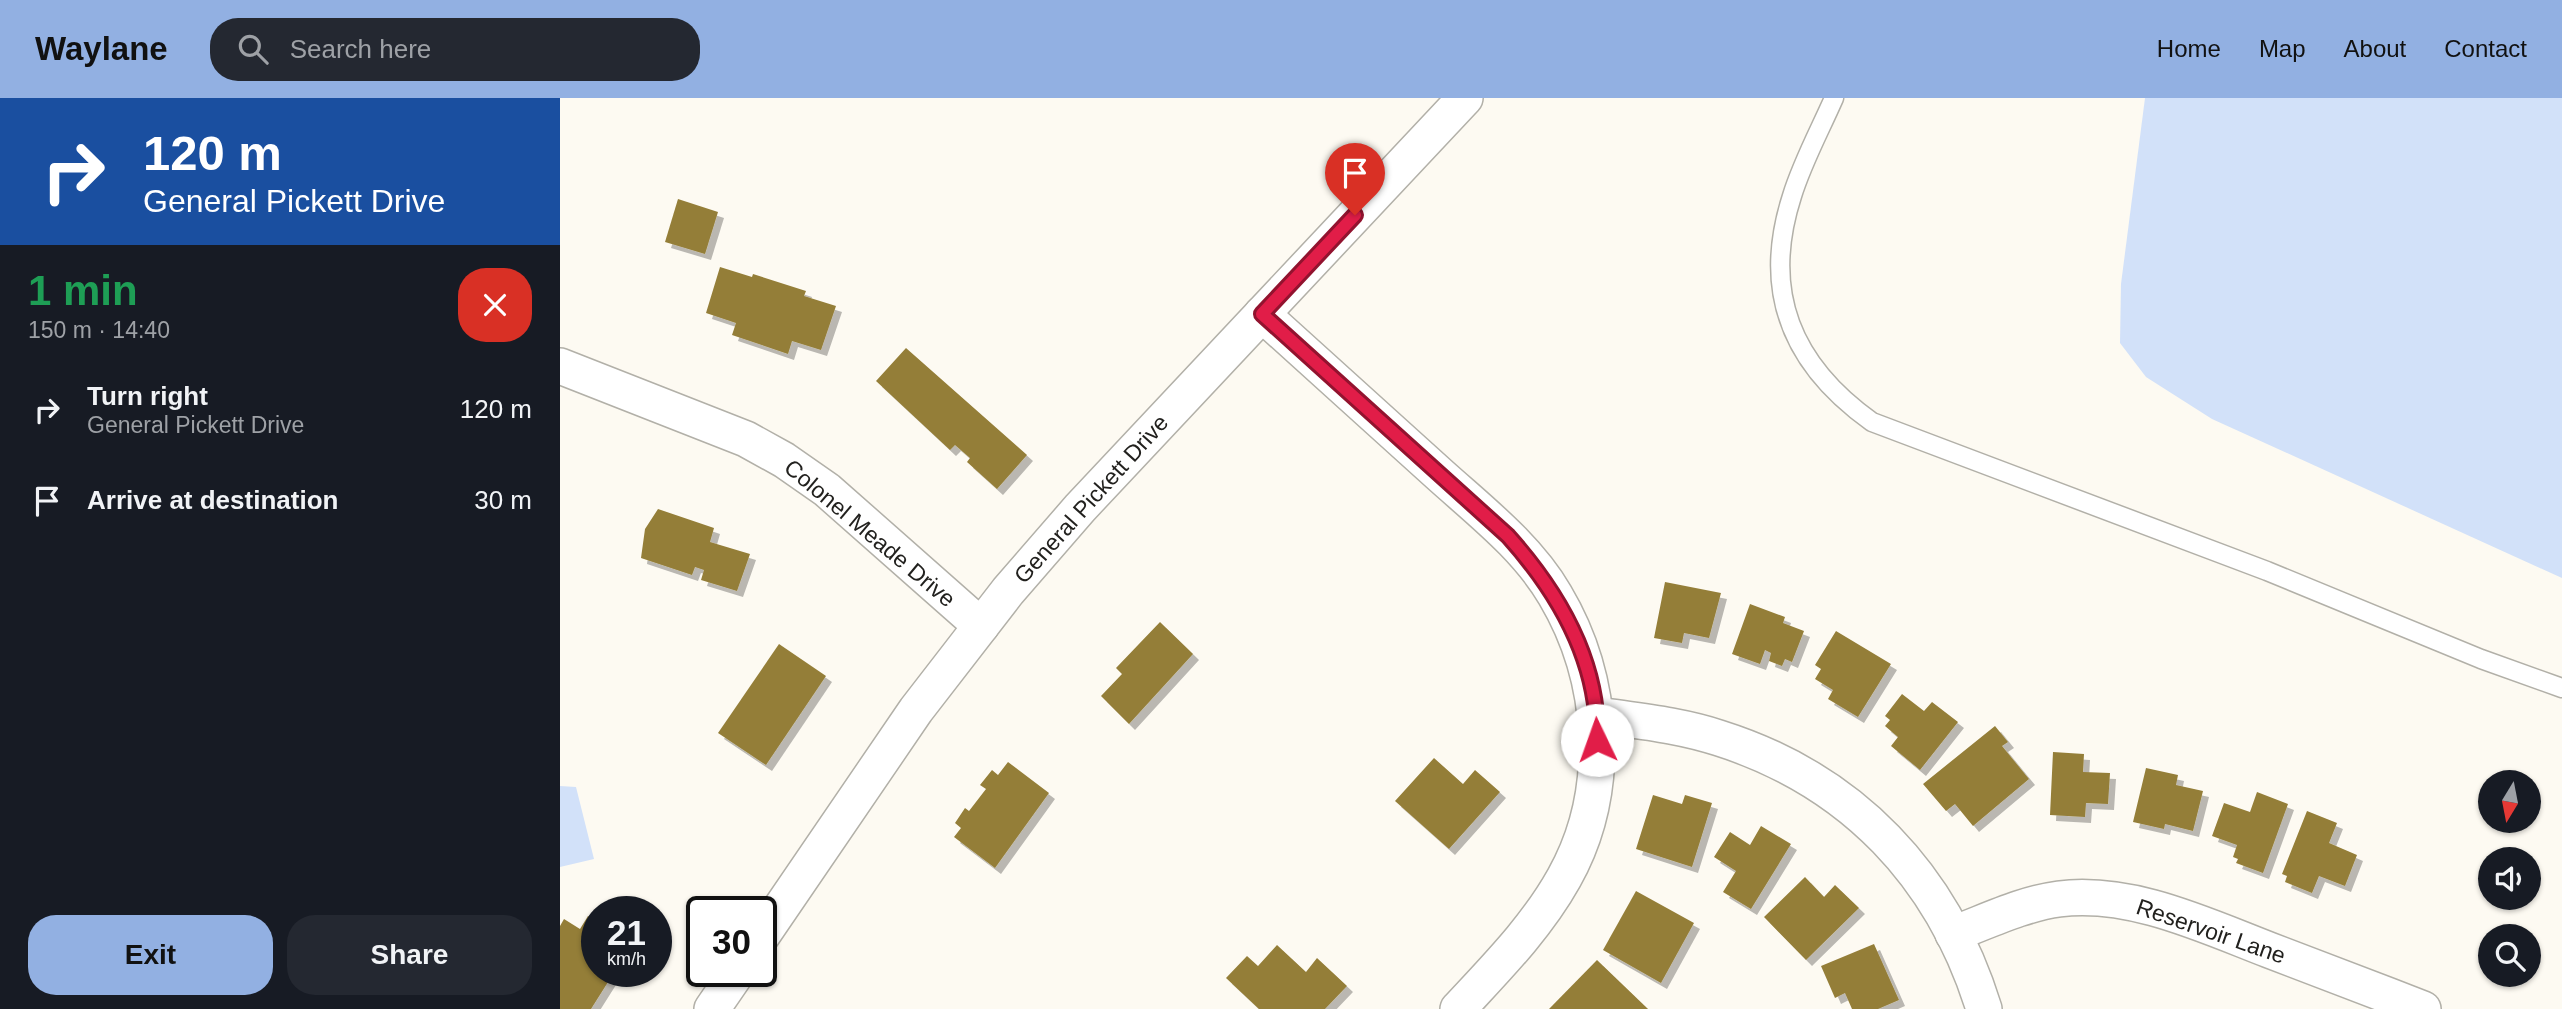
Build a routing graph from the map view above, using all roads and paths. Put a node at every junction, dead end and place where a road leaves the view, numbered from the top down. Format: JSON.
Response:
{"nodes":[{"id":1,"x":1465,"y":98,"type":"edge"},
{"id":2,"x":1834,"y":98,"type":"edge"},
{"id":3,"x":1262,"y":314,"type":"junction"},
{"id":4,"x":560,"y":366,"type":"edge"},
{"id":5,"x":981,"y":626,"type":"junction"},
{"id":6,"x":2562,"y":688,"type":"edge"},
{"id":7,"x":1598,"y":715,"type":"junction"},
{"id":8,"x":777,"y":914,"type":"edge"},
{"id":9,"x":1953,"y":934,"type":"junction"},
{"id":10,"x":727,"y":987,"type":"edge"},
{"id":11,"x":712,"y":1009,"type":"edge"},
{"id":12,"x":1458,"y":1009,"type":"edge"},
{"id":13,"x":1984,"y":1009,"type":"edge"},
{"id":14,"x":2423,"y":1009,"type":"edge"}],
"edges":[{"from":1,"to":3,"type":"street","name":"General Pickett Drive"},
{"from":2,"to":6,"type":"lane"},
{"from":3,"to":5,"type":"street","name":"General Pickett Drive"},
{"from":3,"to":7,"type":"street"},
{"from":4,"to":5,"type":"street","name":"Colonel Meade Drive"},
{"from":5,"to":8,"type":"street","name":"General Pickett Drive"},
{"from":7,"to":9,"type":"street"},
{"from":7,"to":12,"type":"street"},
{"from":9,"to":13,"type":"street"},
{"from":9,"to":14,"type":"street","name":"Reservoir Lane"},
{"from":10,"to":11,"type":"street"}]}
